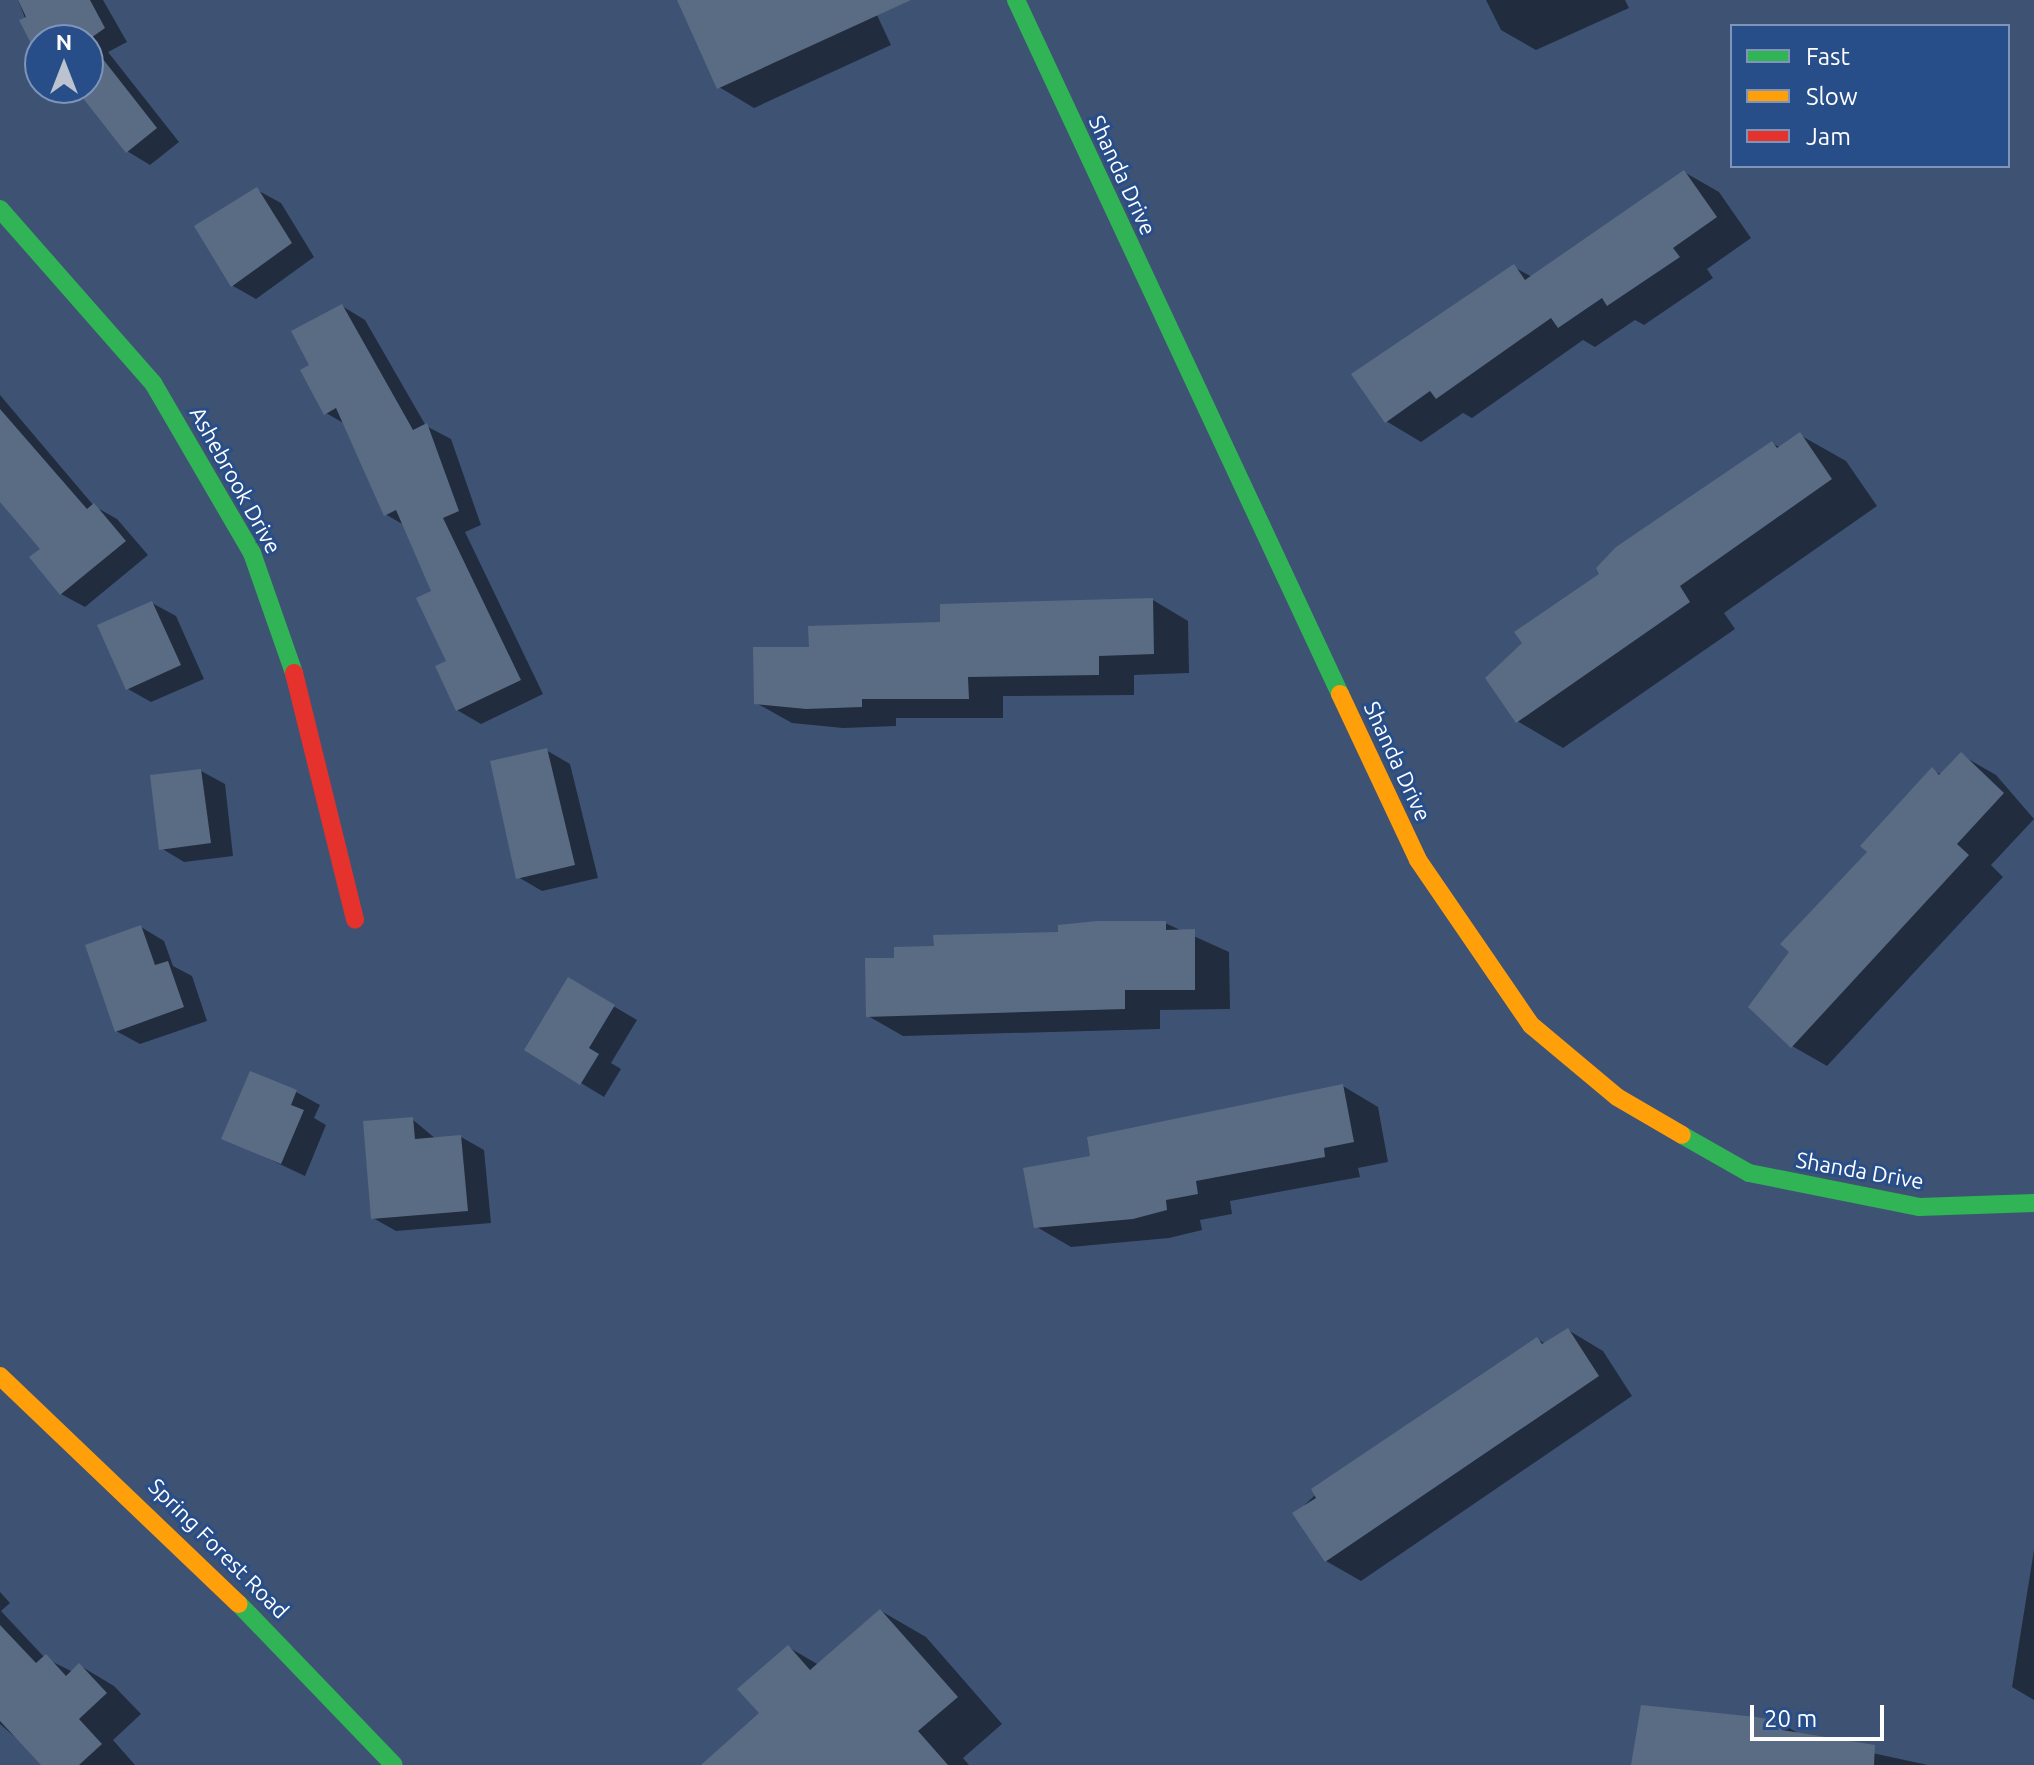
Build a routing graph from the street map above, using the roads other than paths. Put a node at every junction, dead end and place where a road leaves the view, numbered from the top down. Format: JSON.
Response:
{"nodes":[{"id":1,"x":1016,"y":0,"type":"edge"},
{"id":2,"x":0,"y":209,"type":"edge"},
{"id":3,"x":355,"y":920,"type":"dead end"},
{"id":4,"x":2034,"y":1203,"type":"edge"},
{"id":5,"x":0,"y":1376,"type":"edge"},
{"id":6,"x":394,"y":1765,"type":"edge"}],
"edges":[{"from":1,"to":4,"type":"street","name":"Shanda Drive"},
{"from":2,"to":3,"type":"street","name":"Ashebrook Drive"},
{"from":5,"to":6,"type":"street","name":"Spring Forest Road"}]}
